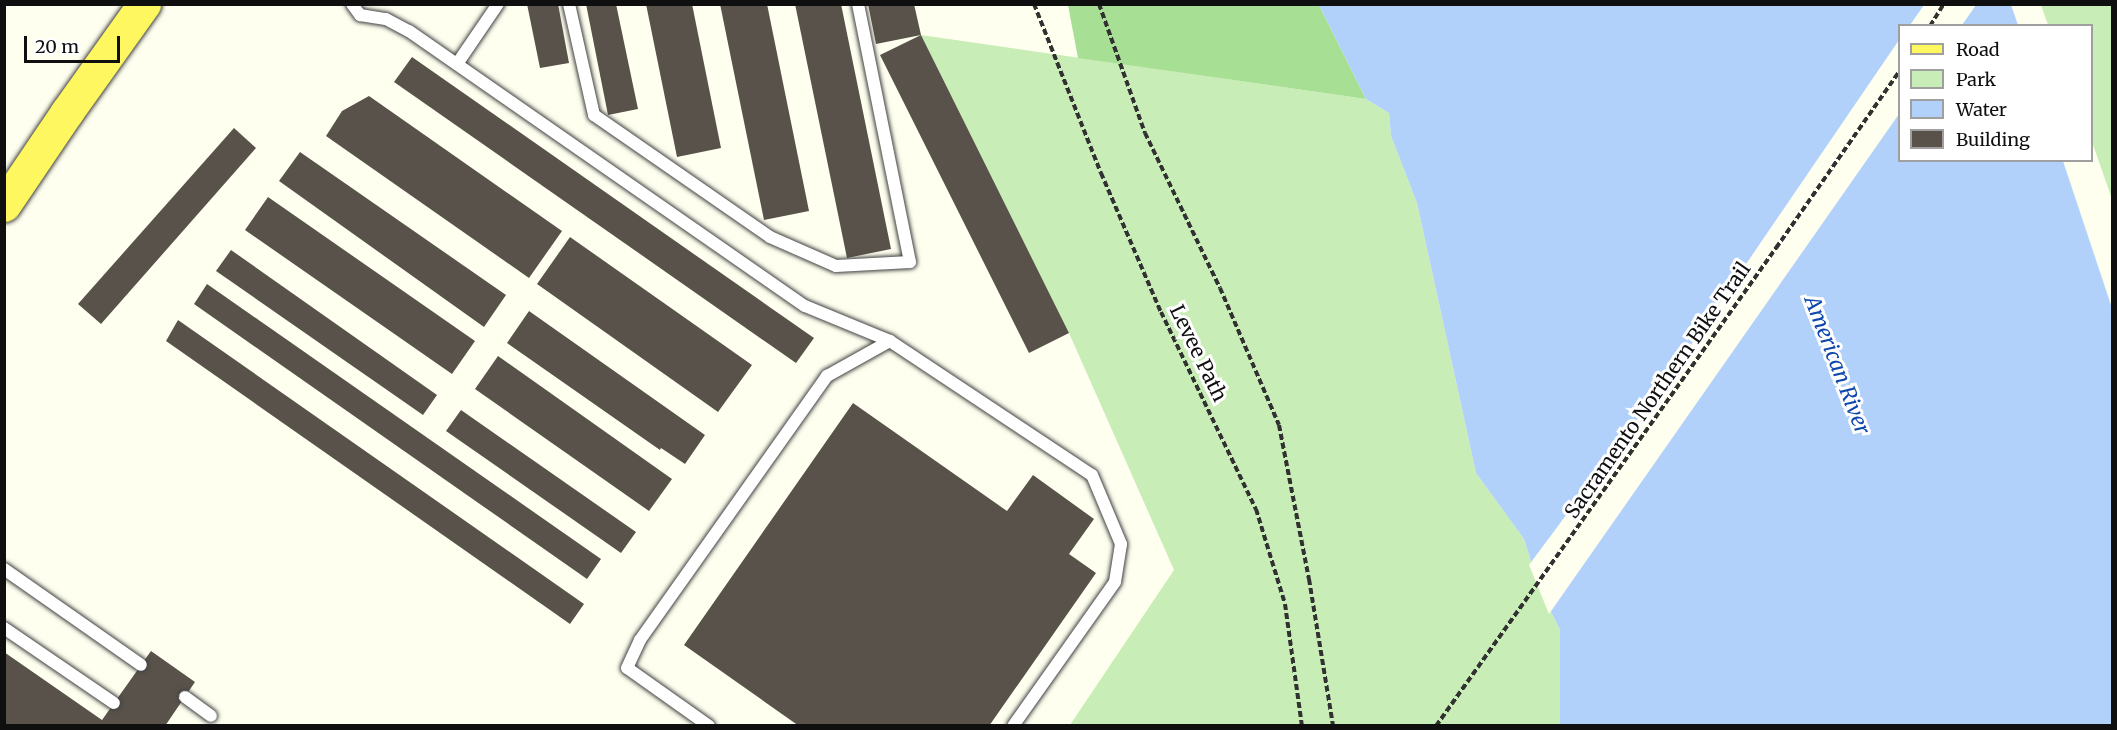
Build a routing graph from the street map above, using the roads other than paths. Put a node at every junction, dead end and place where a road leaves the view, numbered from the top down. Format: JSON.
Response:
{"nodes":[{"id":1,"x":144,"y":4,"type":"edge"},
{"id":2,"x":352,"y":4,"type":"edge"},
{"id":3,"x":498,"y":4,"type":"edge"},
{"id":4,"x":569,"y":4,"type":"edge"},
{"id":5,"x":858,"y":4,"type":"edge"},
{"id":6,"x":457,"y":64,"type":"junction"},
{"id":7,"x":4,"y":205,"type":"edge"},
{"id":8,"x":890,"y":340,"type":"junction"},
{"id":9,"x":4,"y":569,"type":"edge"},
{"id":10,"x":4,"y":628,"type":"edge"},
{"id":11,"x":141,"y":665,"type":"dead end"},
{"id":12,"x":185,"y":697,"type":"dead end"},
{"id":13,"x":114,"y":703,"type":"dead end"},
{"id":14,"x":212,"y":716,"type":"dead end"},
{"id":15,"x":710,"y":726,"type":"edge"},
{"id":16,"x":1013,"y":726,"type":"edge"}],
"edges":[{"from":1,"to":7,"type":"main road"},
{"from":2,"to":6,"type":"lane"},
{"from":3,"to":6,"type":"lane"},
{"from":4,"to":5,"type":"lane"},
{"from":6,"to":8,"type":"lane"},
{"from":8,"to":15,"type":"lane"},
{"from":8,"to":16,"type":"lane"},
{"from":9,"to":11,"type":"lane"},
{"from":10,"to":13,"type":"lane"},
{"from":12,"to":14,"type":"lane"}]}
